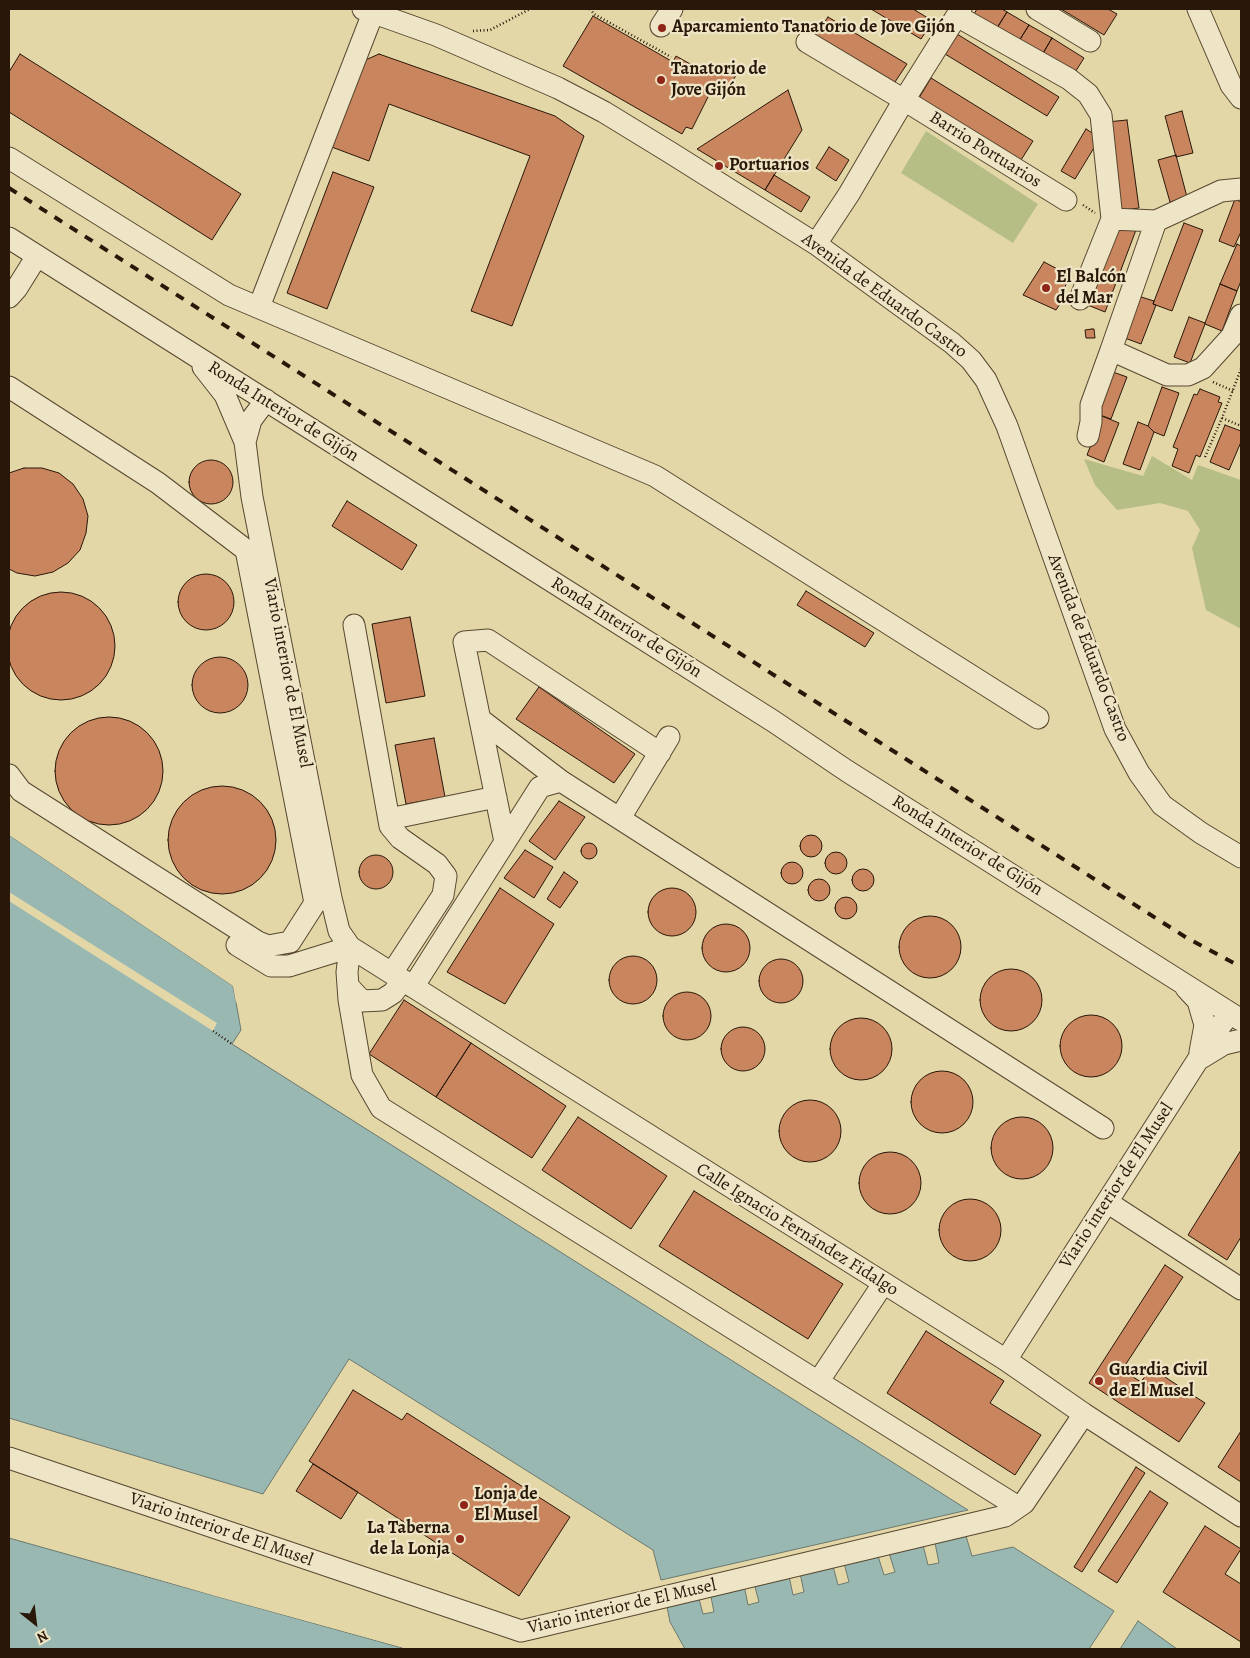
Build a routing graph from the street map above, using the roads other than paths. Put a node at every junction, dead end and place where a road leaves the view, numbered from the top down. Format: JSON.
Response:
{"nodes":[{"id":1,"x":1037,"y":9,"type":"edge"},
{"id":2,"x":1198,"y":9,"type":"edge"},
{"id":3,"x":368,"y":11,"type":"edge"},
{"id":4,"x":959,"y":12,"type":"edge"},
{"id":5,"x":1090,"y":41,"type":"dead end"},
{"id":6,"x":807,"y":42,"type":"dead end"},
{"id":7,"x":1241,"y":98,"type":"edge"},
{"id":8,"x":904,"y":100,"type":"junction"},
{"id":9,"x":9,"y":158,"type":"edge"},
{"id":10,"x":1241,"y":190,"type":"edge"},
{"id":11,"x":1066,"y":200,"type":"road end"},
{"id":12,"x":1112,"y":219,"type":"junction"},
{"id":13,"x":1156,"y":221,"type":"junction"},
{"id":14,"x":9,"y":238,"type":"edge"},
{"id":15,"x":816,"y":244,"type":"junction"},
{"id":16,"x":37,"y":256,"type":"junction"},
{"id":17,"x":9,"y":297,"type":"edge"},
{"id":18,"x":1080,"y":299,"type":"dead end"},
{"id":19,"x":258,"y":307,"type":"junction"},
{"id":20,"x":1241,"y":315,"type":"edge"},
{"id":21,"x":1111,"y":350,"type":"junction"},
{"id":22,"x":194,"y":356,"type":"junction"},
{"id":23,"x":9,"y":387,"type":"edge"},
{"id":24,"x":266,"y":400,"type":"junction"},
{"id":25,"x":1088,"y":436,"type":"dead end"},
{"id":26,"x":245,"y":442,"type":"junction"},
{"id":27,"x":354,"y":625,"type":"dead end"},
{"id":28,"x":1038,"y":718,"type":"dead end"},
{"id":29,"x":481,"y":720,"type":"junction"},
{"id":30,"x":9,"y":775,"type":"edge"},
{"id":31,"x":561,"y":780,"type":"junction"},
{"id":32,"x":9,"y":795,"type":"edge"},
{"id":33,"x":496,"y":797,"type":"junction"},
{"id":34,"x":620,"y":818,"type":"junction"},
{"id":35,"x":389,"y":819,"type":"junction"},
{"id":36,"x":505,"y":842,"type":"junction"},
{"id":37,"x":1241,"y":856,"type":"edge"},
{"id":38,"x":446,"y":876,"type":"junction"},
{"id":39,"x":472,"y":893,"type":"junction"},
{"id":40,"x":350,"y":947,"type":"junction"},
{"id":41,"x":402,"y":980,"type":"junction"},
{"id":42,"x":1182,"y":982,"type":"junction"},
{"id":43,"x":348,"y":987,"type":"junction"},
{"id":44,"x":1236,"y":1016,"type":"edge"},
{"id":45,"x":1241,"y":1040,"type":"edge"},
{"id":46,"x":1199,"y":1059,"type":"junction"},
{"id":47,"x":1103,"y":1128,"type":"dead end"},
{"id":48,"x":1107,"y":1202,"type":"junction"},
{"id":49,"x":883,"y":1284,"type":"junction"},
{"id":50,"x":1241,"y":1289,"type":"edge"},
{"id":51,"x":1006,"y":1360,"type":"junction"},
{"id":52,"x":818,"y":1382,"type":"junction"},
{"id":53,"x":1084,"y":1414,"type":"junction"},
{"id":54,"x":9,"y":1458,"type":"edge"},
{"id":55,"x":1018,"y":1507,"type":"junction"},
{"id":56,"x":1241,"y":1516,"type":"edge"}],
"edges":[{"from":1,"to":5,"type":"street"},
{"from":2,"to":7,"type":"street"},
{"from":3,"to":15,"type":"street","name":"Avenida de Eduardo Castro"},
{"from":3,"to":19,"type":"street"},
{"from":4,"to":8,"type":"street"},
{"from":4,"to":12,"type":"street"},
{"from":6,"to":8,"type":"street","name":"Barrio Portuarios"},
{"from":8,"to":11,"type":"street","name":"Barrio Portuarios"},
{"from":8,"to":15,"type":"street"},
{"from":9,"to":19,"type":"street"},
{"from":10,"to":13,"type":"street"},
{"from":12,"to":13,"type":"street"},
{"from":12,"to":18,"type":"street"},
{"from":13,"to":21,"type":"street"},
{"from":14,"to":16,"type":"street","name":"Ronda Interior de Gijón"},
{"from":15,"to":37,"type":"street","name":"Avenida de Eduardo Castro"},
{"from":16,"to":17,"type":"street"},
{"from":16,"to":22,"type":"street","name":"Ronda Interior de Gijón"},
{"from":19,"to":28,"type":"street"},
{"from":20,"to":21,"type":"street"},
{"from":21,"to":25,"type":"street"},
{"from":22,"to":24,"type":"street","name":"Ronda Interior de Gijón"},
{"from":22,"to":26,"type":"street"},
{"from":23,"to":30,"type":"street"},
{"from":24,"to":26,"type":"street","name":"Viario interior de El Musel"},
{"from":24,"to":42,"type":"street","name":"Ronda Interior de Gijón"},
{"from":26,"to":40,"type":"street","name":"Viario interior de El Musel"},
{"from":27,"to":35,"type":"street"},
{"from":29,"to":31,"type":"street"},
{"from":29,"to":33,"type":"street"},
{"from":29,"to":34,"type":"street"},
{"from":31,"to":34,"type":"street"},
{"from":31,"to":36,"type":"street"},
{"from":32,"to":40,"type":"street"},
{"from":33,"to":35,"type":"street"},
{"from":33,"to":36,"type":"street"},
{"from":34,"to":47,"type":"street"},
{"from":35,"to":38,"type":"street"},
{"from":36,"to":39,"type":"street"},
{"from":38,"to":39,"type":"street"},
{"from":38,"to":41,"type":"street"},
{"from":39,"to":41,"type":"street"},
{"from":40,"to":41,"type":"street","name":"Calle Ignacio Fernández Fidalgo"},
{"from":40,"to":43,"type":"street"},
{"from":41,"to":43,"type":"street"},
{"from":41,"to":49,"type":"street","name":"Calle Ignacio Fernández Fidalgo"},
{"from":42,"to":44,"type":"street","name":"Ronda Interior de Gijón"},
{"from":42,"to":46,"type":"street"},
{"from":43,"to":52,"type":"street"},
{"from":44,"to":46,"type":"street","name":"Viario interior de El Musel"},
{"from":45,"to":46,"type":"street"},
{"from":46,"to":48,"type":"street","name":"Viario interior de El Musel"},
{"from":48,"to":50,"type":"street"},
{"from":48,"to":51,"type":"street","name":"Viario interior de El Musel"},
{"from":49,"to":51,"type":"street","name":"Calle Ignacio Fernández Fidalgo"},
{"from":49,"to":52,"type":"street"},
{"from":51,"to":53,"type":"street","name":"Calle Ignacio Fernández Fidalgo"},
{"from":52,"to":55,"type":"street"},
{"from":53,"to":55,"type":"street","name":"Viario interior de El Musel"},
{"from":53,"to":56,"type":"street","name":"Calle Ignacio Fernández Fidalgo"},
{"from":54,"to":55,"type":"street","name":"Viario interior de El Musel"}]}
